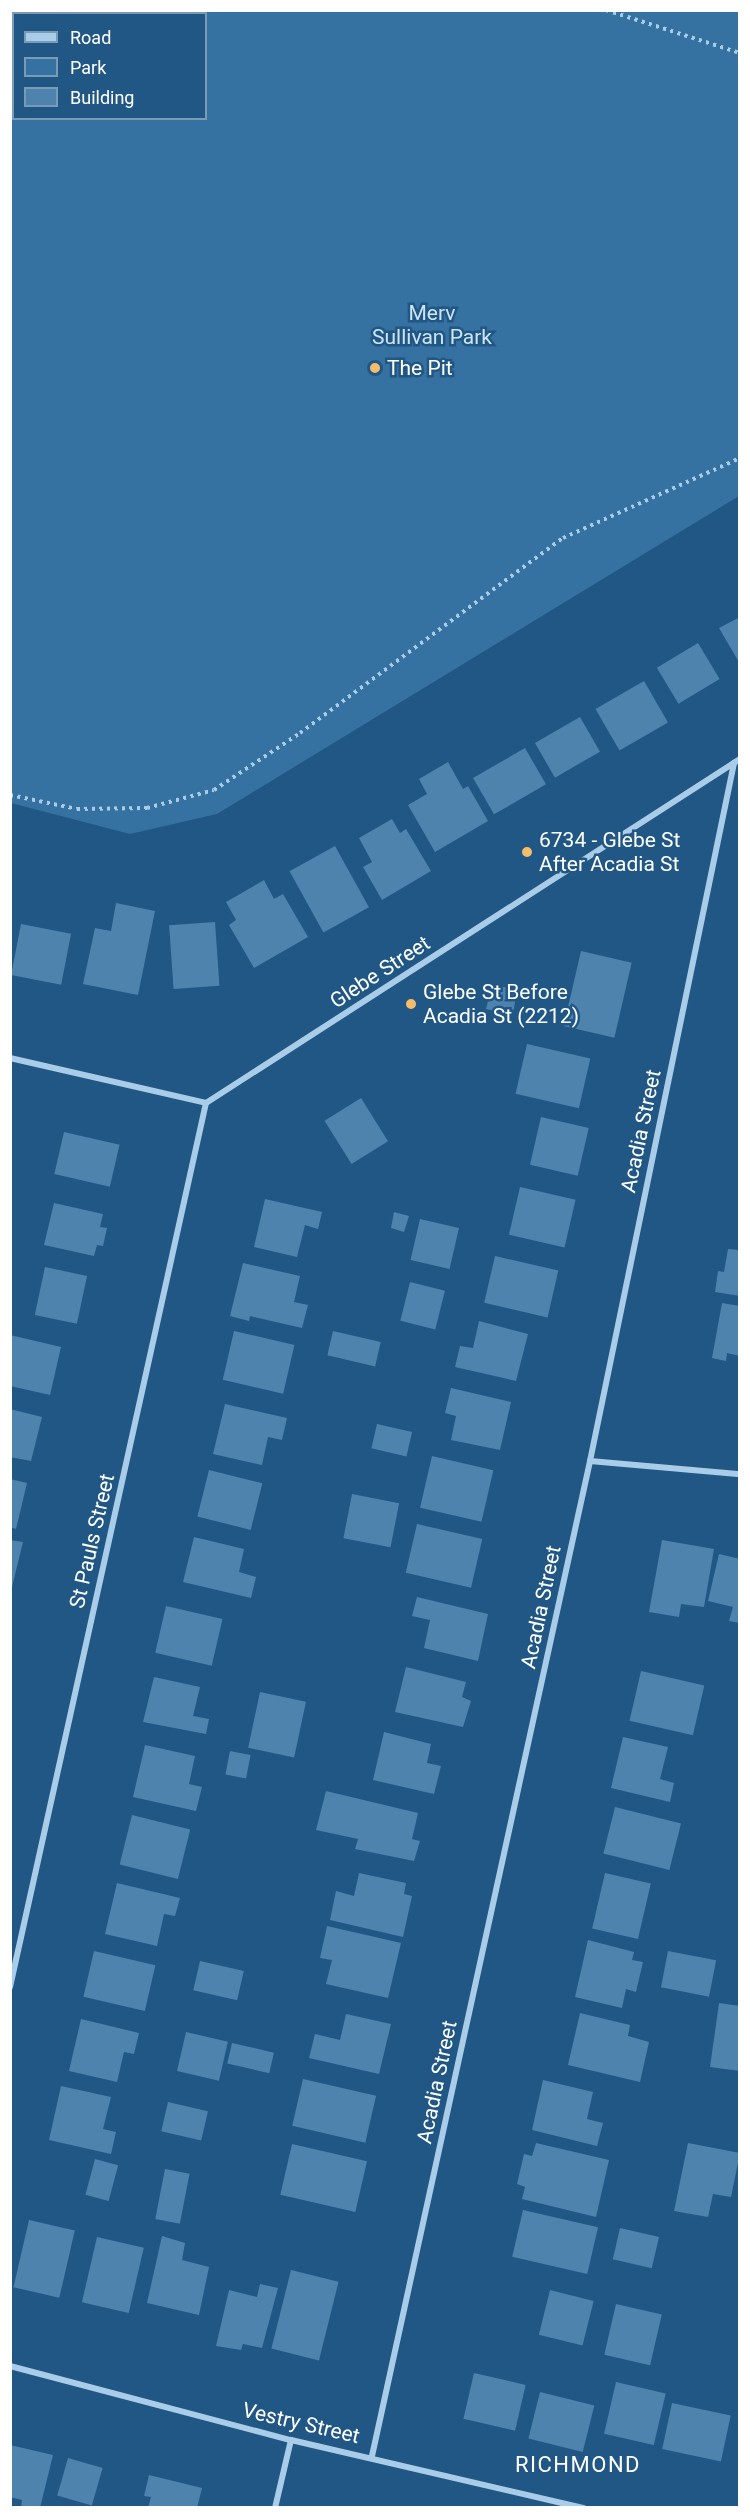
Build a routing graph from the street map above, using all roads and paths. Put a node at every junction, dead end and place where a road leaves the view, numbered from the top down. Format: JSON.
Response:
{"nodes":[{"id":1,"x":606,"y":10,"type":"edge"},
{"id":2,"x":740,"y":53,"type":"edge"},
{"id":3,"x":740,"y":458,"type":"edge"},
{"id":4,"x":737,"y":761,"type":"edge"},
{"id":5,"x":10,"y":795,"type":"edge"},
{"id":6,"x":10,"y":1058,"type":"edge"},
{"id":7,"x":206,"y":1103,"type":"junction"},
{"id":8,"x":590,"y":1461,"type":"junction"},
{"id":9,"x":740,"y":1474,"type":"edge"},
{"id":10,"x":10,"y":1987,"type":"edge"},
{"id":11,"x":10,"y":2366,"type":"edge"},
{"id":12,"x":291,"y":2440,"type":"junction"},
{"id":13,"x":372,"y":2456,"type":"junction"},
{"id":14,"x":276,"y":2508,"type":"edge"},
{"id":15,"x":584,"y":2508,"type":"edge"}],
"edges":[{"from":1,"to":2,"type":"path"},
{"from":3,"to":5,"type":"path"},
{"from":4,"to":7,"type":"street","name":"Glebe Street"},
{"from":4,"to":8,"type":"street","name":"Acadia Street"},
{"from":6,"to":7,"type":"street"},
{"from":7,"to":10,"type":"street","name":"St Pauls Street"},
{"from":8,"to":9,"type":"street"},
{"from":8,"to":13,"type":"street","name":"Acadia Street"},
{"from":11,"to":12,"type":"street","name":"Vestry Street"},
{"from":12,"to":13,"type":"street","name":"Vestry Street"},
{"from":12,"to":14,"type":"street"},
{"from":13,"to":15,"type":"street","name":"Vestry Street"}]}
